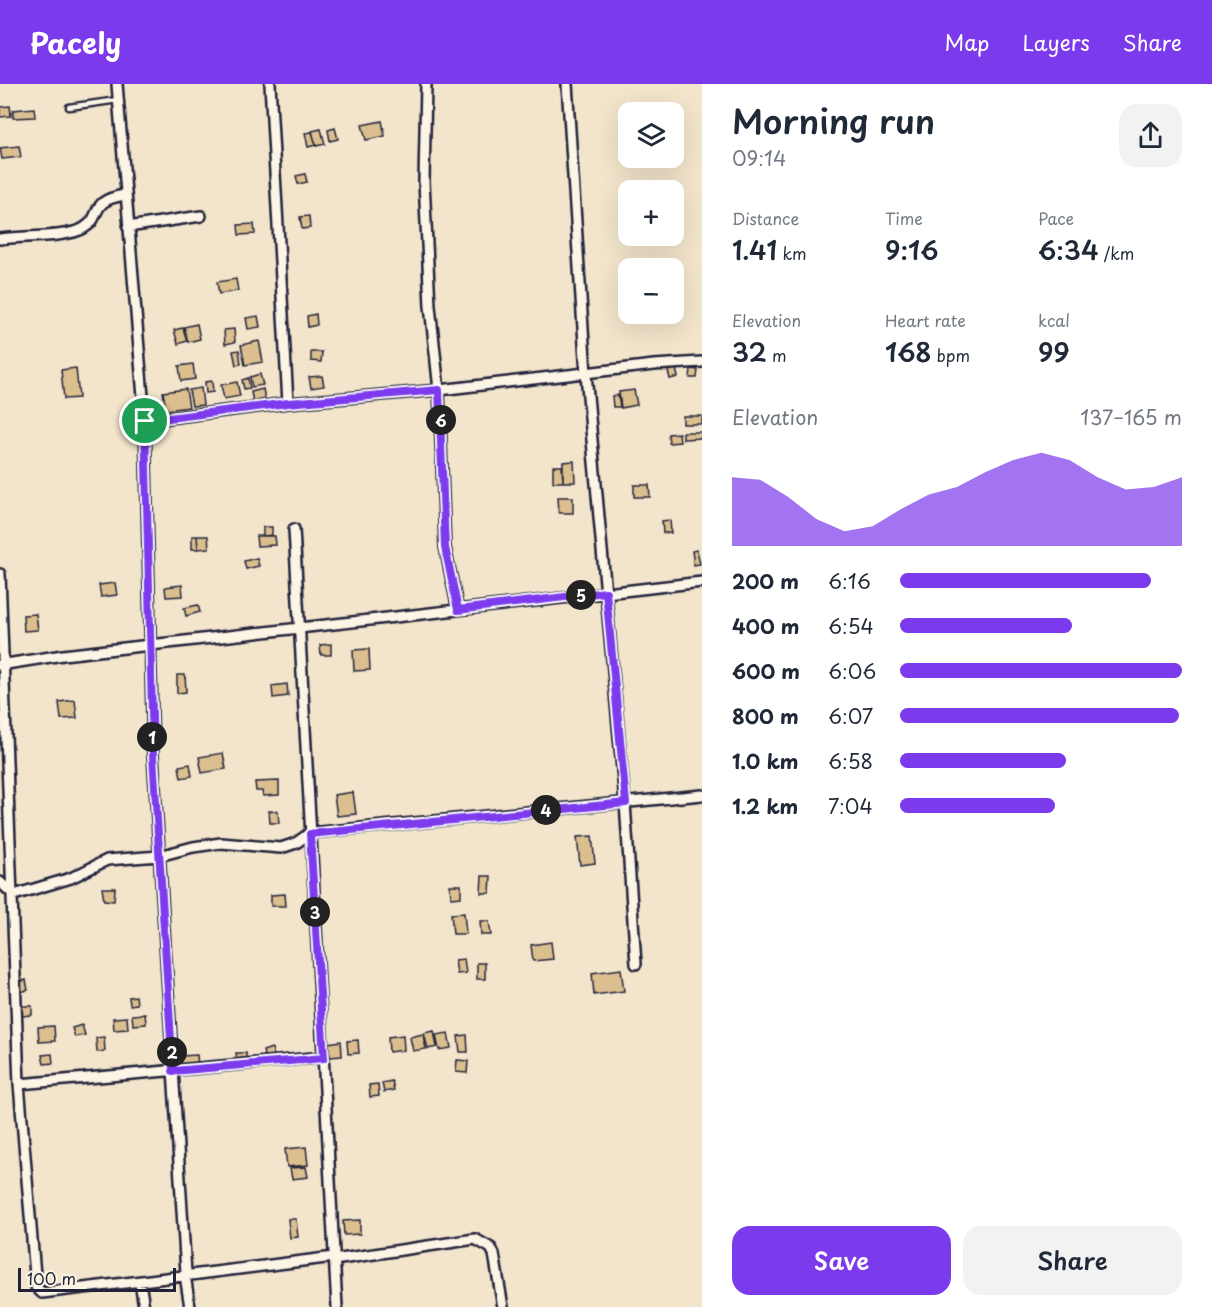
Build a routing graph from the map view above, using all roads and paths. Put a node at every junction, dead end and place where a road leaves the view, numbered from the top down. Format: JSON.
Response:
{"nodes":[{"id":1,"x":117,"y":84,"type":"edge"},
{"id":2,"x":270,"y":84,"type":"edge"},
{"id":3,"x":426,"y":84,"type":"edge"},
{"id":4,"x":567,"y":84,"type":"edge"},
{"id":5,"x":118,"y":100,"type":"junction"},
{"id":6,"x":69,"y":107,"type":"dead end"},
{"id":7,"x":125,"y":195,"type":"junction"},
{"id":8,"x":201,"y":216,"type":"dead end"},
{"id":9,"x":128,"y":227,"type":"junction"},
{"id":10,"x":0,"y":239,"type":"edge"},
{"id":11,"x":702,"y":363,"type":"edge"},
{"id":12,"x":586,"y":374,"type":"junction"},
{"id":13,"x":439,"y":390,"type":"junction"},
{"id":14,"x":288,"y":403,"type":"junction"},
{"id":15,"x":145,"y":421,"type":"junction"},
{"id":16,"x":294,"y":529,"type":"dead end"},
{"id":17,"x":0,"y":574,"type":"edge"},
{"id":18,"x":702,"y":582,"type":"edge"},
{"id":19,"x":606,"y":592,"type":"junction"},
{"id":20,"x":458,"y":610,"type":"junction"},
{"id":21,"x":298,"y":628,"type":"junction"},
{"id":22,"x":150,"y":647,"type":"junction"},
{"id":23,"x":2,"y":665,"type":"edge"},
{"id":24,"x":702,"y":795,"type":"edge"},
{"id":25,"x":626,"y":803,"type":"junction"},
{"id":26,"x":310,"y":834,"type":"junction"},
{"id":27,"x":159,"y":856,"type":"junction"},
{"id":28,"x":0,"y":882,"type":"edge"},
{"id":29,"x":14,"y":895,"type":"junction"},
{"id":30,"x":636,"y":964,"type":"dead end"},
{"id":31,"x":324,"y":1058,"type":"junction"},
{"id":32,"x":173,"y":1071,"type":"junction"},
{"id":33,"x":19,"y":1084,"type":"junction"},
{"id":34,"x":334,"y":1259,"type":"junction"},
{"id":35,"x":185,"y":1274,"type":"junction"},
{"id":36,"x":140,"y":1282,"type":"junction"},
{"id":37,"x":144,"y":1307,"type":"edge"},
{"id":38,"x":190,"y":1307,"type":"edge"},
{"id":39,"x":337,"y":1307,"type":"edge"},
{"id":40,"x":503,"y":1307,"type":"edge"}],
"edges":[{"from":1,"to":5,"type":"street"},
{"from":2,"to":14,"type":"street"},
{"from":3,"to":13,"type":"street"},
{"from":4,"to":12,"type":"street"},
{"from":5,"to":6,"type":"lane"},
{"from":5,"to":7,"type":"street"},
{"from":7,"to":9,"type":"street"},
{"from":7,"to":10,"type":"street"},
{"from":8,"to":9,"type":"street"},
{"from":9,"to":15,"type":"street"},
{"from":11,"to":12,"type":"street"},
{"from":12,"to":13,"type":"street"},
{"from":12,"to":19,"type":"street"},
{"from":13,"to":14,"type":"street"},
{"from":13,"to":20,"type":"street"},
{"from":14,"to":15,"type":"street"},
{"from":15,"to":22,"type":"street"},
{"from":16,"to":21,"type":"street"},
{"from":17,"to":23,"type":"street"},
{"from":18,"to":19,"type":"street"},
{"from":19,"to":20,"type":"street"},
{"from":19,"to":25,"type":"street"},
{"from":20,"to":21,"type":"street"},
{"from":21,"to":22,"type":"street"},
{"from":21,"to":26,"type":"street"},
{"from":22,"to":23,"type":"street"},
{"from":22,"to":27,"type":"street"},
{"from":23,"to":29,"type":"street"},
{"from":24,"to":25,"type":"street"},
{"from":25,"to":26,"type":"street"},
{"from":25,"to":30,"type":"street"},
{"from":26,"to":27,"type":"street"},
{"from":26,"to":31,"type":"street"},
{"from":27,"to":29,"type":"street"},
{"from":27,"to":32,"type":"street"},
{"from":28,"to":29,"type":"street"},
{"from":29,"to":33,"type":"street"},
{"from":31,"to":32,"type":"street"},
{"from":31,"to":34,"type":"street"},
{"from":32,"to":33,"type":"street"},
{"from":32,"to":35,"type":"street"},
{"from":33,"to":36,"type":"street"},
{"from":34,"to":35,"type":"street"},
{"from":34,"to":39,"type":"street"},
{"from":34,"to":40,"type":"street"},
{"from":35,"to":36,"type":"street"},
{"from":35,"to":38,"type":"street"},
{"from":36,"to":37,"type":"street"}]}
